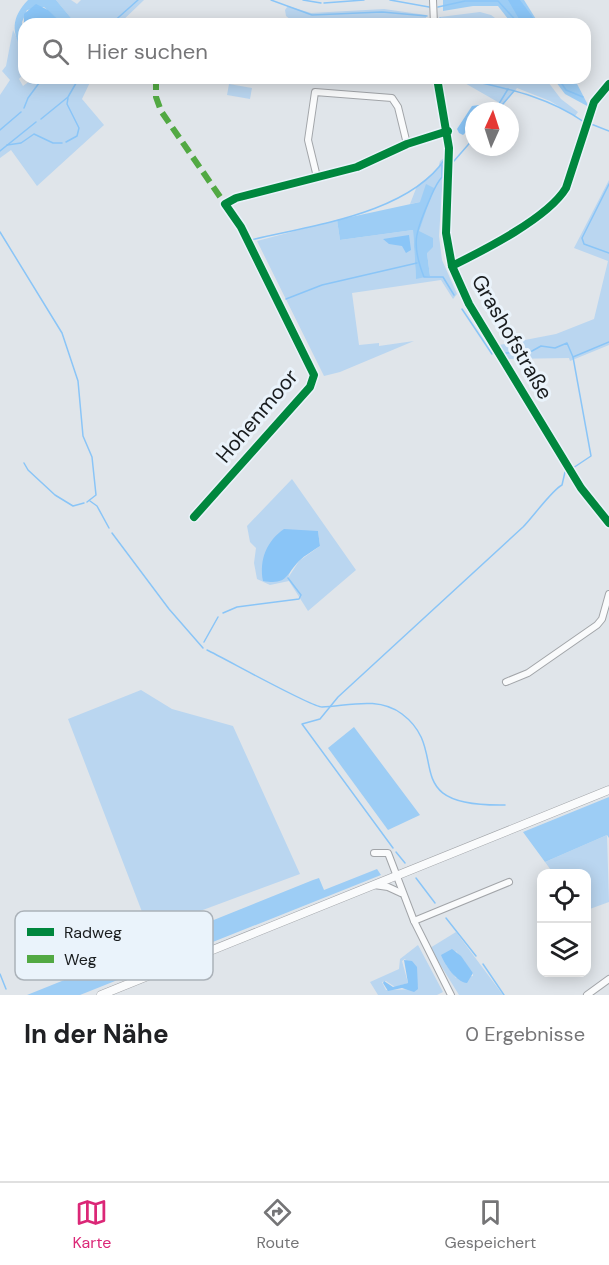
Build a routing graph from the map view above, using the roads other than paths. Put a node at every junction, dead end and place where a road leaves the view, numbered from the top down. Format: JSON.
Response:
{"nodes":[{"id":1,"x":433,"y":0,"type":"edge"},
{"id":2,"x":434,"y":18,"type":"edge"},
{"id":3,"x":438,"y":84,"type":"edge"},
{"id":4,"x":609,"y":84,"type":"edge"},
{"id":5,"x":448,"y":131,"type":"junction"},
{"id":6,"x":407,"y":144,"type":"junction"},
{"id":7,"x":317,"y":177,"type":"junction"},
{"id":8,"x":452,"y":266,"type":"junction"},
{"id":9,"x":194,"y":517,"type":"dead end"},
{"id":10,"x":609,"y":523,"type":"edge"},
{"id":11,"x":609,"y":594,"type":"edge"},
{"id":12,"x":506,"y":682,"type":"dead end"},
{"id":13,"x":609,"y":790,"type":"edge"},
{"id":14,"x":374,"y":852,"type":"dead end"},
{"id":15,"x":396,"y":876,"type":"junction"},
{"id":16,"x":509,"y":882,"type":"dead end"},
{"id":17,"x":373,"y":885,"type":"junction"},
{"id":18,"x":402,"y":893,"type":"junction"},
{"id":19,"x":414,"y":921,"type":"junction"},
{"id":20,"x":213,"y":950,"type":"edge"},
{"id":21,"x":609,"y":979,"type":"edge"},
{"id":22,"x":138,"y":980,"type":"edge"},
{"id":23,"x":101,"y":995,"type":"edge"},
{"id":24,"x":451,"y":995,"type":"edge"},
{"id":25,"x":587,"y":995,"type":"edge"}],
"edges":[{"from":1,"to":2,"type":"street"},
{"from":3,"to":5,"type":"street","name":"Grashofstraße"},
{"from":4,"to":8,"type":"street"},
{"from":5,"to":6,"type":"street"},
{"from":5,"to":8,"type":"street","name":"Grashofstraße"},
{"from":6,"to":7,"type":"street"},
{"from":6,"to":7,"type":"street"},
{"from":7,"to":9,"type":"street","name":"Hohenmoor"},
{"from":8,"to":10,"type":"street","name":"Grashofstraße"},
{"from":11,"to":12,"type":"street"},
{"from":13,"to":15,"type":"main road"},
{"from":14,"to":15,"type":"street"},
{"from":15,"to":17,"type":"main road"},
{"from":15,"to":18,"type":"street"},
{"from":16,"to":19,"type":"street"},
{"from":17,"to":18,"type":"street"},
{"from":17,"to":20,"type":"main road"},
{"from":18,"to":19,"type":"street"},
{"from":19,"to":24,"type":"street"},
{"from":21,"to":25,"type":"street"},
{"from":22,"to":23,"type":"main road"}]}
